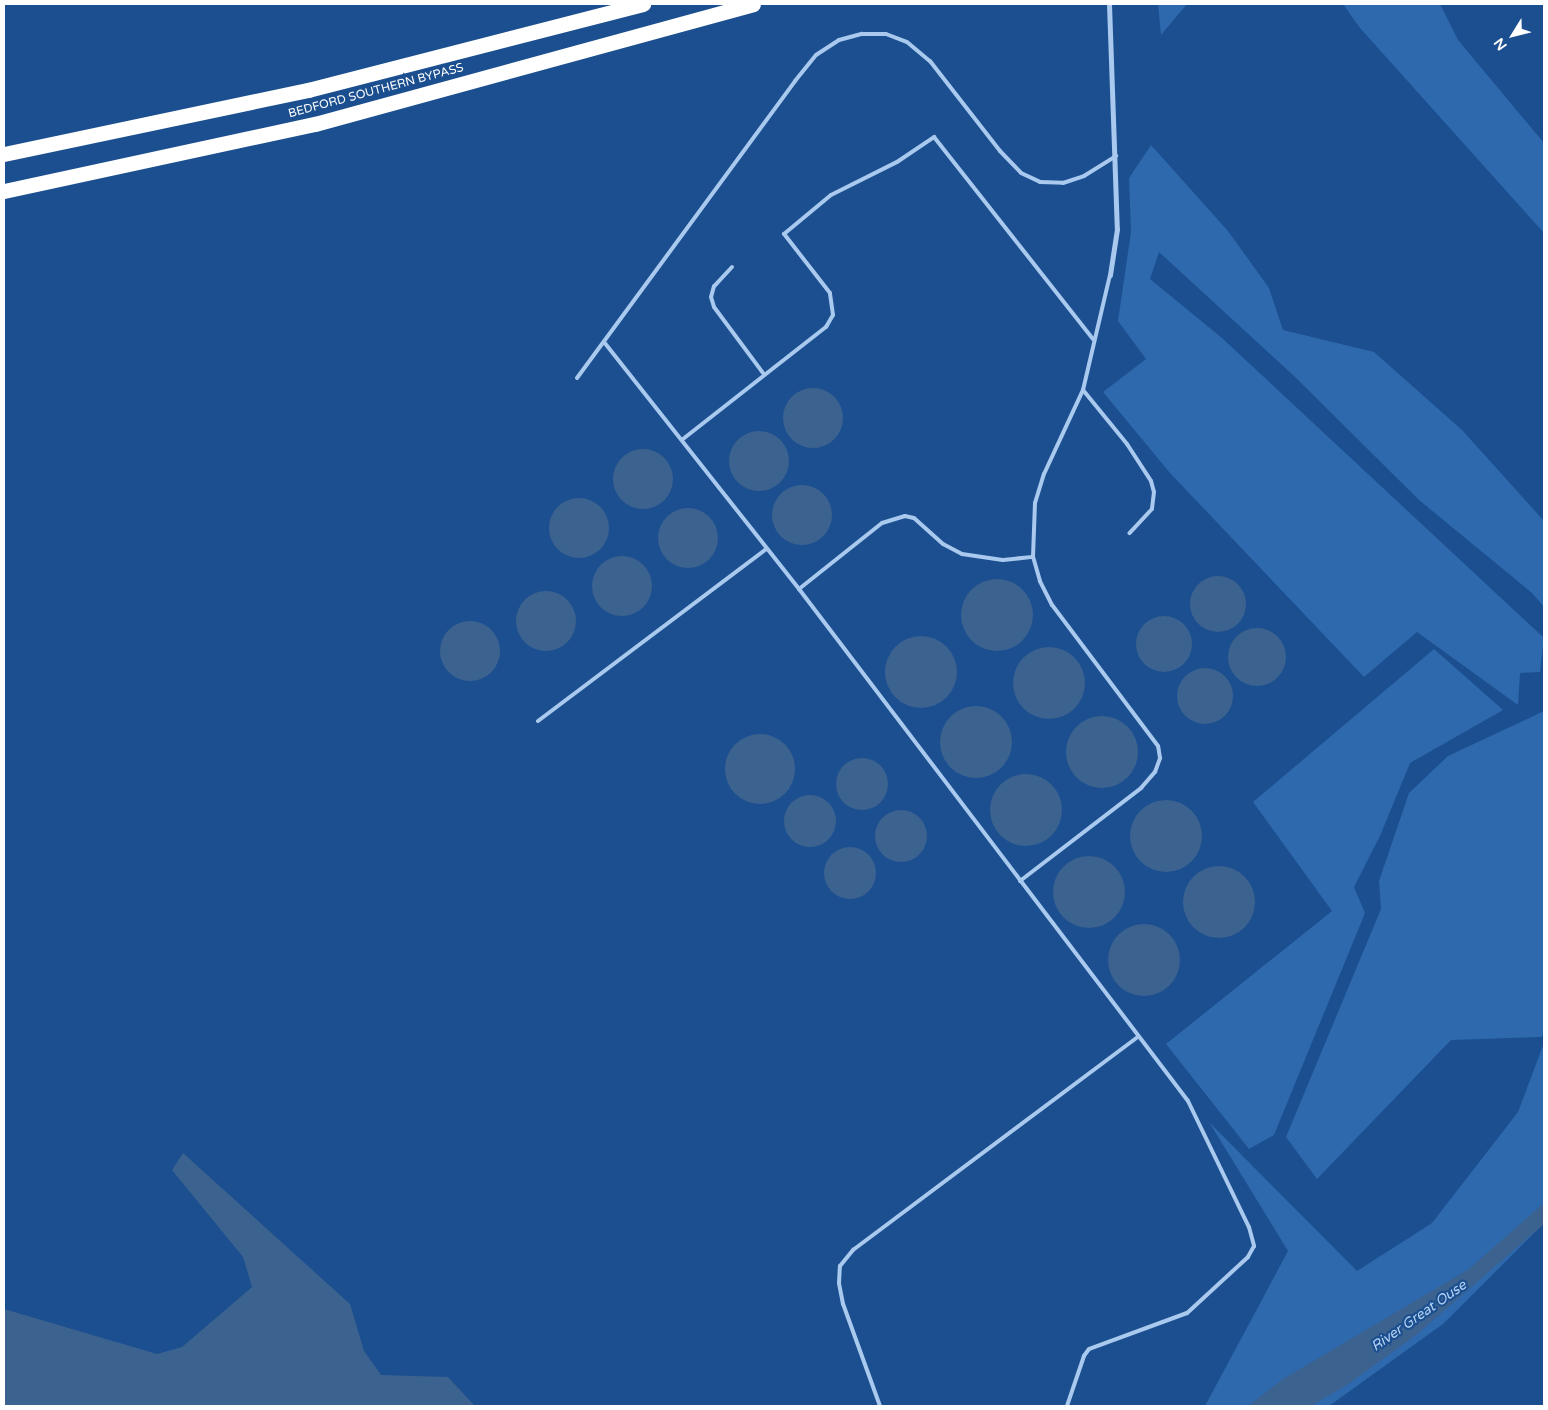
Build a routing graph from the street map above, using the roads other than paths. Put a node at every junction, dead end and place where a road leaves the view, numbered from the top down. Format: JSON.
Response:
{"nodes":[{"id":1,"x":642,"y":4,"type":"edge"},
{"id":2,"x":753,"y":4,"type":"edge"},
{"id":3,"x":1109,"y":4,"type":"edge"},
{"id":4,"x":4,"y":154,"type":"edge"},
{"id":5,"x":1116,"y":156,"type":"junction"},
{"id":6,"x":4,"y":191,"type":"edge"},
{"id":7,"x":732,"y":267,"type":"dead end"},
{"id":8,"x":1110,"y":275,"type":"joint"},
{"id":9,"x":1094,"y":339,"type":"junction"},
{"id":10,"x":604,"y":342,"type":"junction"},
{"id":11,"x":764,"y":373,"type":"junction"},
{"id":12,"x":578,"y":378,"type":"dead end"},
{"id":13,"x":1083,"y":390,"type":"junction"},
{"id":14,"x":683,"y":439,"type":"junction"},
{"id":15,"x":1130,"y":533,"type":"dead end"},
{"id":16,"x":766,"y":548,"type":"junction"},
{"id":17,"x":1033,"y":557,"type":"junction"},
{"id":18,"x":799,"y":589,"type":"junction"},
{"id":19,"x":538,"y":721,"type":"dead end"},
{"id":20,"x":1020,"y":881,"type":"junction"},
{"id":21,"x":1138,"y":1037,"type":"junction"},
{"id":22,"x":880,"y":1406,"type":"edge"},
{"id":23,"x":1067,"y":1406,"type":"edge"}],
"edges":[{"from":1,"to":4,"type":"highway","name":"BEDFORD SOUTHERN BYPASS"},
{"from":2,"to":6,"type":"highway","name":"BEDFORD SOUTHERN BYPASS"},
{"from":3,"to":5,"type":"street"},
{"from":5,"to":8,"type":"street"},
{"from":5,"to":10,"type":"lane"},
{"from":7,"to":11,"type":"lane"},
{"from":8,"to":9,"type":"lane"},
{"from":9,"to":11,"type":"lane"},
{"from":9,"to":13,"type":"lane"},
{"from":10,"to":12,"type":"lane"},
{"from":10,"to":14,"type":"lane"},
{"from":11,"to":14,"type":"lane"},
{"from":13,"to":15,"type":"lane"},
{"from":13,"to":17,"type":"lane"},
{"from":14,"to":16,"type":"lane"},
{"from":16,"to":18,"type":"lane"},
{"from":16,"to":19,"type":"lane"},
{"from":17,"to":18,"type":"lane"},
{"from":17,"to":20,"type":"lane"},
{"from":18,"to":20,"type":"lane"},
{"from":20,"to":21,"type":"lane"},
{"from":21,"to":22,"type":"lane"},
{"from":21,"to":23,"type":"lane"}]}
